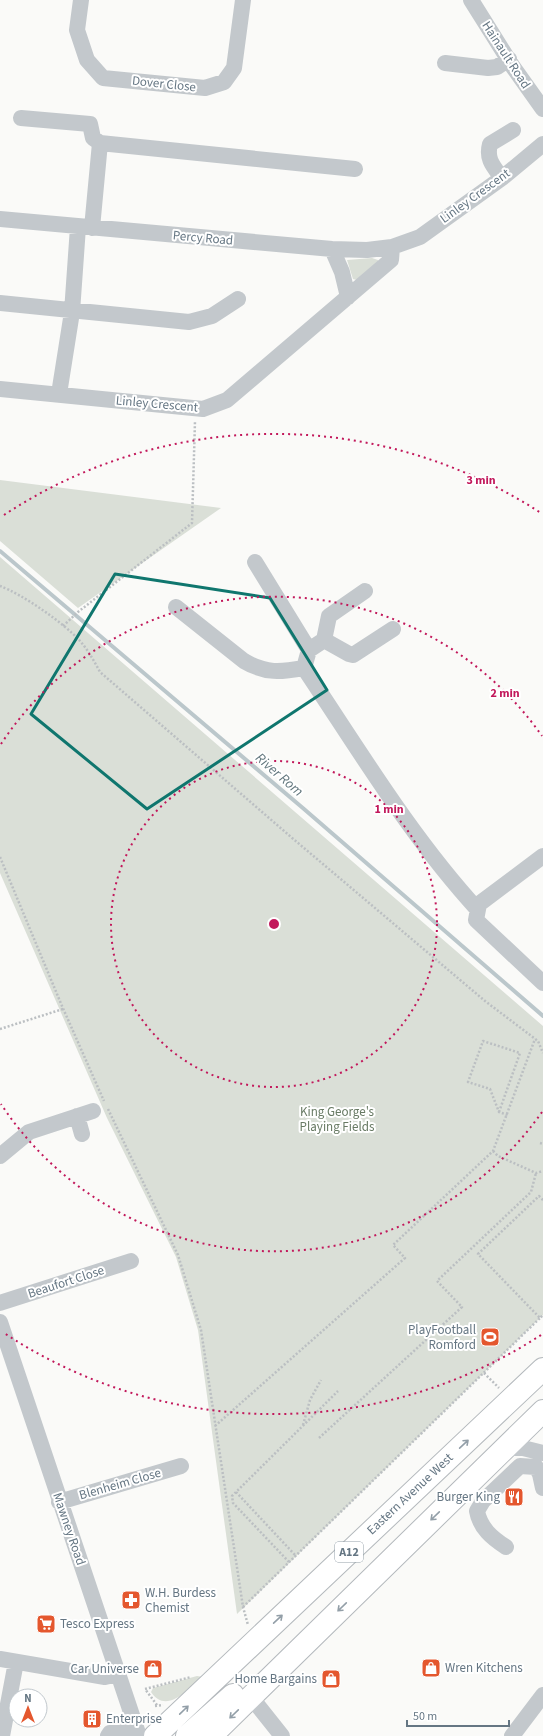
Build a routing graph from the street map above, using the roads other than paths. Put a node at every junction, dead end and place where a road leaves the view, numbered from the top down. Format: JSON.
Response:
{"nodes":[{"id":1,"x":81,"y":0,"type":"edge"},
{"id":2,"x":242,"y":0,"type":"edge"},
{"id":3,"x":470,"y":0,"type":"edge"},
{"id":4,"x":509,"y":59,"type":"junction"},
{"id":5,"x":445,"y":63,"type":"dead end"},
{"id":6,"x":543,"y":109,"type":"edge"},
{"id":7,"x":21,"y":118,"type":"dead end"},
{"id":8,"x":513,"y":130,"type":"dead end"},
{"id":9,"x":100,"y":143,"type":"junction"},
{"id":10,"x":543,"y":144,"type":"edge"},
{"id":11,"x":355,"y":169,"type":"dead end"},
{"id":12,"x":502,"y":178,"type":"junction"},
{"id":13,"x":0,"y":219,"type":"edge"},
{"id":14,"x":85,"y":227,"type":"junction"},
{"id":15,"x":398,"y":245,"type":"junction"},
{"id":16,"x":332,"y":249,"type":"junction"},
{"id":17,"x":348,"y":297,"type":"junction"},
{"id":18,"x":238,"y":299,"type":"dead end"},
{"id":19,"x":0,"y":303,"type":"edge"},
{"id":20,"x":72,"y":312,"type":"junction"},
{"id":21,"x":0,"y":389,"type":"edge"},
{"id":22,"x":58,"y":394,"type":"junction"},
{"id":23,"x":255,"y":562,"type":"dead end"},
{"id":24,"x":365,"y":591,"type":"dead end"},
{"id":25,"x":176,"y":607,"type":"dead end"},
{"id":26,"x":392,"y":629,"type":"dead end"},
{"id":27,"x":324,"y":640,"type":"junction"},
{"id":28,"x":309,"y":650,"type":"junction"},
{"id":29,"x":304,"y":668,"type":"junction"},
{"id":30,"x":543,"y":856,"type":"edge"},
{"id":31,"x":478,"y":910,"type":"junction"},
{"id":32,"x":543,"y":983,"type":"edge"},
{"id":33,"x":93,"y":1112,"type":"dead end"},
{"id":34,"x":78,"y":1116,"type":"junction"},
{"id":35,"x":82,"y":1134,"type":"dead end"},
{"id":36,"x":0,"y":1156,"type":"edge"},
{"id":37,"x":131,"y":1261,"type":"dead end"},
{"id":38,"x":0,"y":1303,"type":"edge"},
{"id":39,"x":0,"y":1322,"type":"edge"},
{"id":40,"x":543,"y":1369,"type":"edge"},
{"id":41,"x":543,"y":1411,"type":"edge"},
{"id":42,"x":505,"y":1448,"type":"junction"},
{"id":43,"x":543,"y":1453,"type":"edge"},
{"id":44,"x":181,"y":1466,"type":"dead end"},
{"id":45,"x":543,"y":1488,"type":"edge"},
{"id":46,"x":59,"y":1502,"type":"junction"},
{"id":47,"x":506,"y":1547,"type":"dead end"},
{"id":48,"x":0,"y":1659,"type":"edge"},
{"id":49,"x":16,"y":1662,"type":"junction"},
{"id":50,"x":287,"y":1662,"type":"junction"},
{"id":51,"x":118,"y":1674,"type":"junction"},
{"id":52,"x":543,"y":1695,"type":"edge"},
{"id":53,"x":251,"y":1697,"type":"junction"},
{"id":54,"x":144,"y":1734,"type":"edge"},
{"id":55,"x":2,"y":1736,"type":"edge"},
{"id":56,"x":108,"y":1736,"type":"edge"},
{"id":57,"x":186,"y":1736,"type":"edge"},
{"id":58,"x":211,"y":1736,"type":"edge"},
{"id":59,"x":282,"y":1736,"type":"edge"},
{"id":60,"x":512,"y":1736,"type":"edge"}],
"edges":[{"from":1,"to":2,"type":"street","name":"Dover Close"},
{"from":3,"to":4,"type":"street","name":"Hainault Road"},
{"from":4,"to":5,"type":"street"},
{"from":4,"to":6,"type":"street","name":"Hainault Road"},
{"from":7,"to":9,"type":"street"},
{"from":8,"to":12,"type":"street"},
{"from":9,"to":11,"type":"street"},
{"from":9,"to":14,"type":"street"},
{"from":10,"to":12,"type":"street","name":"Linley Crescent"},
{"from":12,"to":15,"type":"street","name":"Linley Crescent"},
{"from":13,"to":14,"type":"street","name":"Percy Road"},
{"from":14,"to":16,"type":"street","name":"Percy Road"},
{"from":14,"to":20,"type":"street"},
{"from":15,"to":16,"type":"street","name":"Percy Road"},
{"from":15,"to":17,"type":"street","name":"Linley Crescent"},
{"from":16,"to":17,"type":"street"},
{"from":17,"to":22,"type":"street","name":"Linley Crescent"},
{"from":18,"to":20,"type":"street"},
{"from":19,"to":20,"type":"street"},
{"from":20,"to":22,"type":"street"},
{"from":21,"to":22,"type":"street","name":"Linley Crescent"},
{"from":23,"to":28,"type":"street"},
{"from":24,"to":27,"type":"street"},
{"from":25,"to":29,"type":"street"},
{"from":26,"to":27,"type":"street"},
{"from":27,"to":28,"type":"street"},
{"from":28,"to":29,"type":"street"},
{"from":29,"to":31,"type":"street"},
{"from":30,"to":31,"type":"street"},
{"from":31,"to":32,"type":"street"},
{"from":33,"to":34,"type":"street"},
{"from":34,"to":35,"type":"street"},
{"from":34,"to":36,"type":"street"},
{"from":37,"to":38,"type":"street","name":"Beaufort Close"},
{"from":39,"to":46,"type":"street","name":"Mawney Road"},
{"from":54,"to":40,"type":"highway","name":"Eastern Avenue West","number":"A12","one_way":true},
{"from":41,"to":42,"type":"highway","number":"A12"},
{"from":42,"to":43,"type":"street"},
{"from":42,"to":50,"type":"highway","number":"A12","one_way":true},
{"from":44,"to":46,"type":"street","name":"Blenheim Close"},
{"from":45,"to":47,"type":"street"},
{"from":46,"to":51,"type":"street","name":"Mawney Road"},
{"from":48,"to":49,"type":"street"},
{"from":49,"to":51,"type":"street"},
{"from":49,"to":55,"type":"street"},
{"from":50,"to":53,"type":"highway","number":"A12"},
{"from":50,"to":57,"type":"highway"},
{"from":51,"to":54,"type":"street","name":"Mawney Road"},
{"from":52,"to":60,"type":"street"},
{"from":53,"to":58,"type":"highway","number":"A12","one_way":true},
{"from":53,"to":59,"type":"street"},
{"from":54,"to":56,"type":"street"}]}
